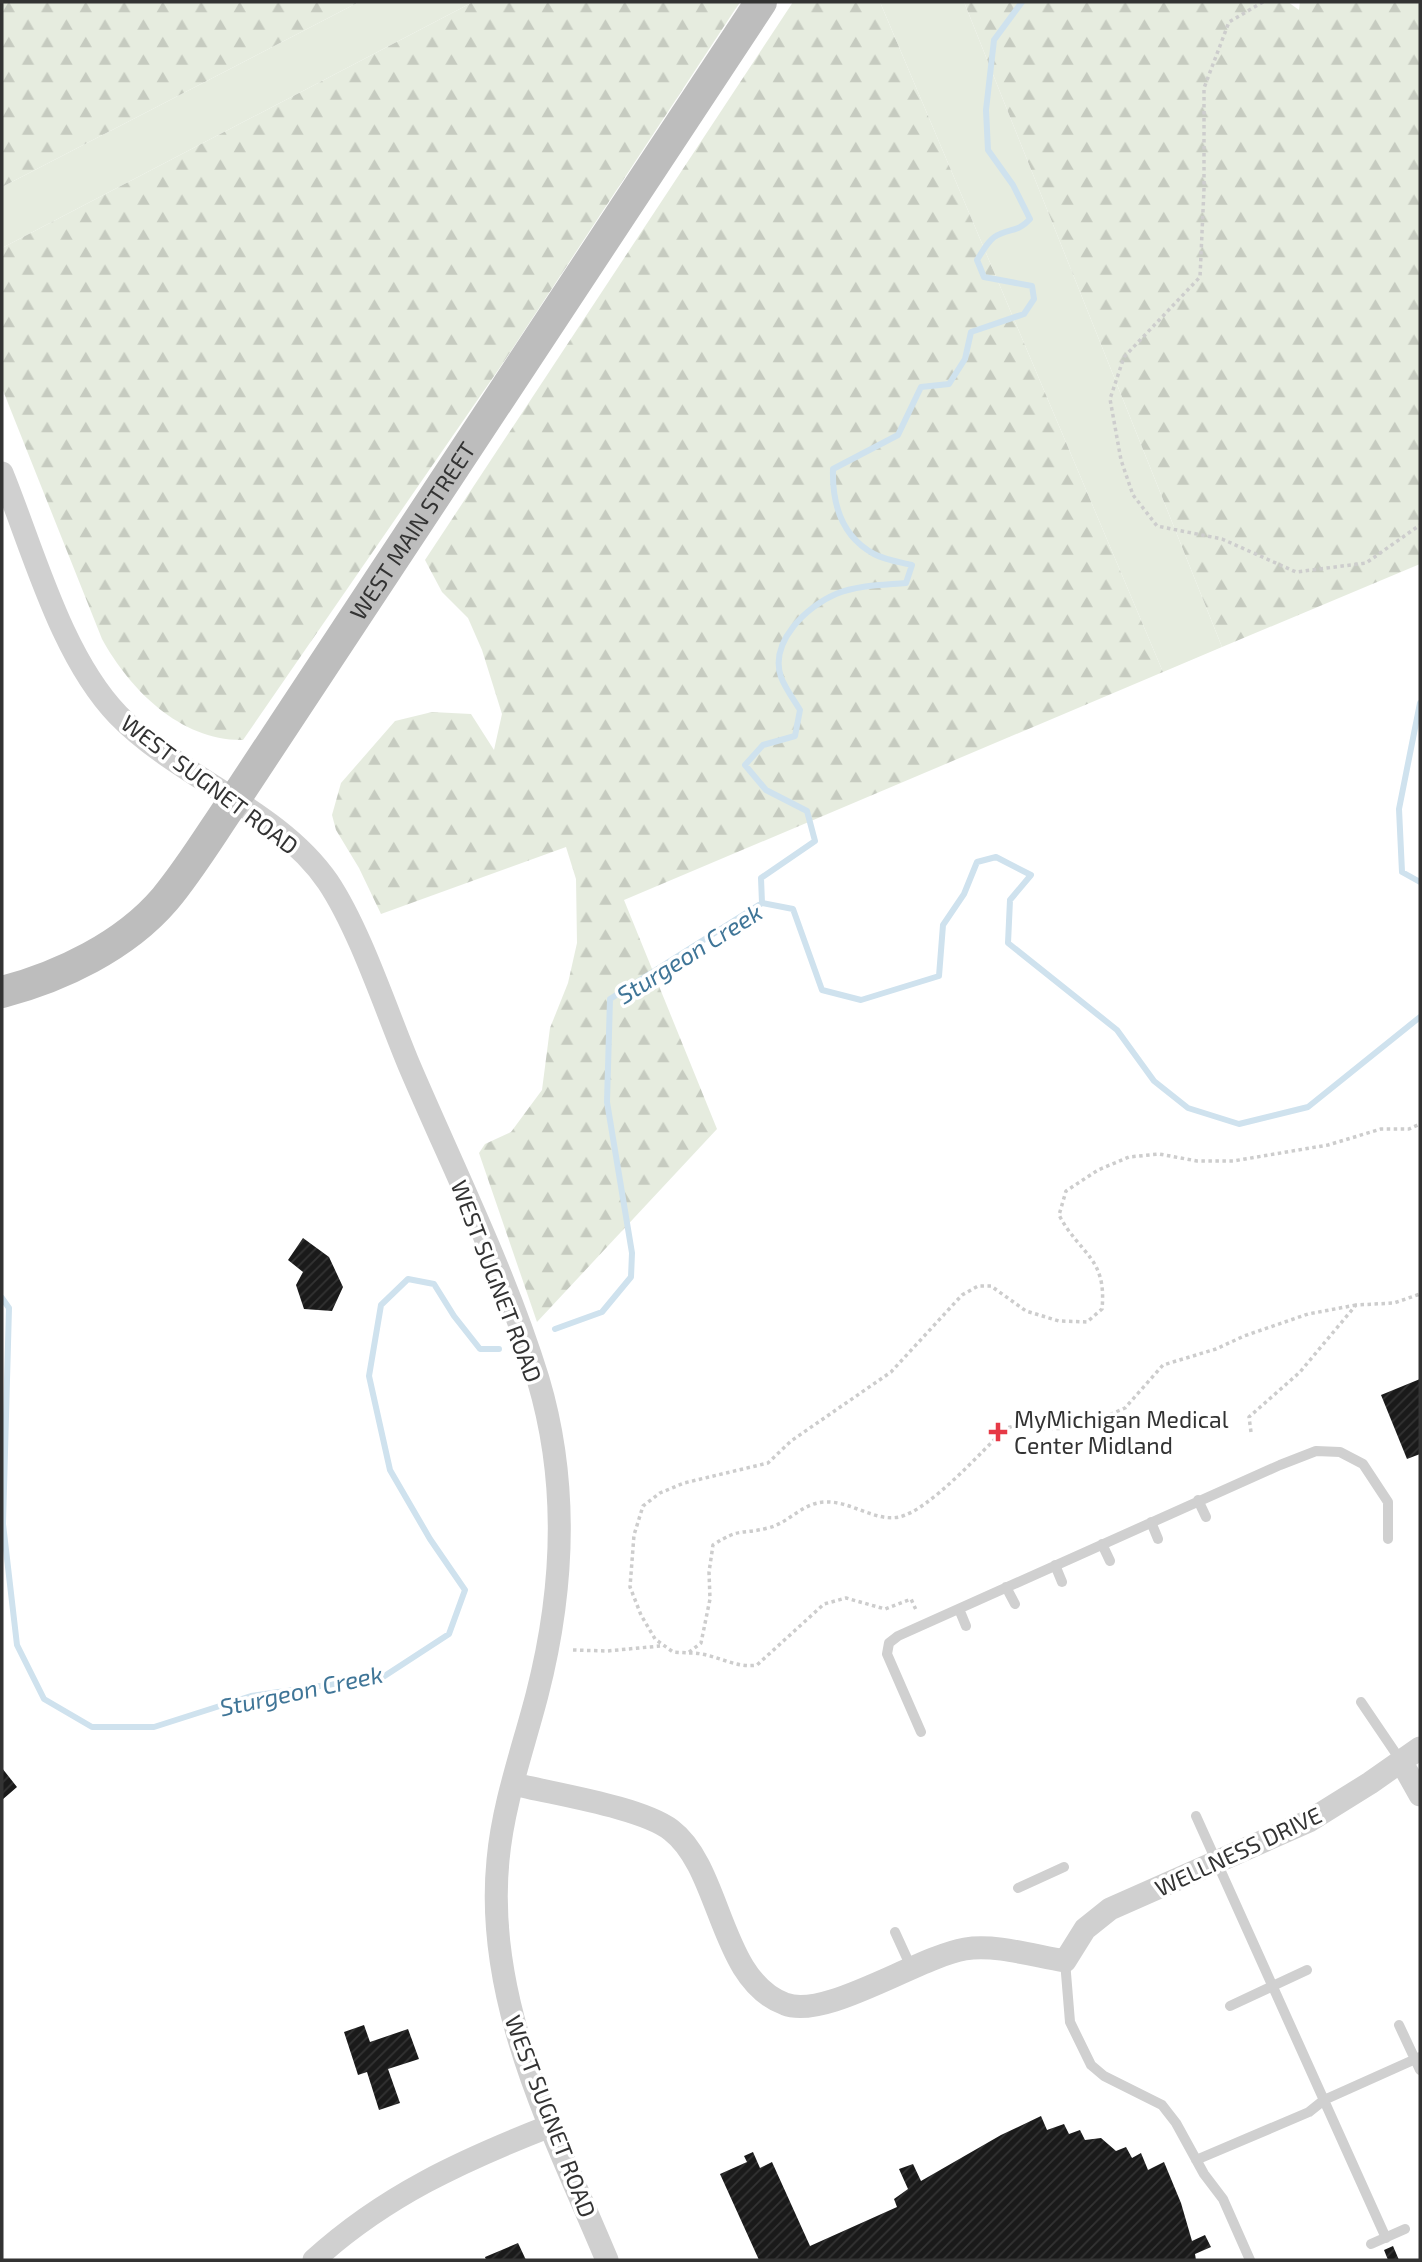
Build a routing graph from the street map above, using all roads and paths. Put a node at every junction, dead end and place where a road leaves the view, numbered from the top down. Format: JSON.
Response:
{"nodes":[{"id":1,"x":761,"y":2,"type":"edge"},
{"id":2,"x":1264,"y":2,"type":"edge"},
{"id":3,"x":2,"y":473,"type":"edge"},
{"id":4,"x":1420,"y":525,"type":"edge"},
{"id":5,"x":233,"y":802,"type":"junction"},
{"id":6,"x":2,"y":992,"type":"edge"},
{"id":7,"x":1420,"y":1124,"type":"edge"},
{"id":8,"x":1420,"y":1294,"type":"edge"},
{"id":9,"x":1356,"y":1305,"type":"junction"},
{"id":10,"x":1251,"y":1432,"type":"dead end"},
{"id":11,"x":1198,"y":1500,"type":"junction"},
{"id":12,"x":1206,"y":1517,"type":"dead end"},
{"id":13,"x":1151,"y":1522,"type":"junction"},
{"id":14,"x":1158,"y":1539,"type":"dead end"},
{"id":15,"x":1388,"y":1539,"type":"dead end"},
{"id":16,"x":1102,"y":1544,"type":"junction"},
{"id":17,"x":1110,"y":1561,"type":"dead end"},
{"id":18,"x":1055,"y":1565,"type":"junction"},
{"id":19,"x":1062,"y":1582,"type":"dead end"},
{"id":20,"x":1006,"y":1587,"type":"junction"},
{"id":21,"x":1015,"y":1604,"type":"dead end"},
{"id":22,"x":959,"y":1609,"type":"junction"},
{"id":23,"x":917,"y":1612,"type":"dead end"},
{"id":24,"x":966,"y":1626,"type":"dead end"},
{"id":25,"x":662,"y":1646,"type":"junction"},
{"id":26,"x":573,"y":1650,"type":"dead end"},
{"id":27,"x":688,"y":1653,"type":"junction"},
{"id":28,"x":1361,"y":1702,"type":"dead end"},
{"id":29,"x":921,"y":1732,"type":"dead end"},
{"id":30,"x":1420,"y":1748,"type":"edge"},
{"id":31,"x":1401,"y":1761,"type":"junction"},
{"id":32,"x":514,"y":1784,"type":"junction"},
{"id":33,"x":1420,"y":1795,"type":"edge"},
{"id":34,"x":1196,"y":1816,"type":"dead end"},
{"id":35,"x":1216,"y":1863,"type":"junction"},
{"id":36,"x":1065,"y":1867,"type":"dead end"},
{"id":37,"x":1018,"y":1888,"type":"dead end"},
{"id":38,"x":895,"y":1931,"type":"dead end"},
{"id":39,"x":1065,"y":1961,"type":"junction"},
{"id":40,"x":911,"y":1967,"type":"junction"},
{"id":41,"x":1307,"y":1970,"type":"dead end"},
{"id":42,"x":1272,"y":1986,"type":"junction"},
{"id":43,"x":1230,"y":2006,"type":"dead end"},
{"id":44,"x":1399,"y":2025,"type":"dead end"},
{"id":45,"x":1418,"y":2058,"type":"edge"},
{"id":46,"x":1420,"y":2070,"type":"edge"},
{"id":47,"x":1324,"y":2100,"type":"junction"},
{"id":48,"x":550,"y":2126,"type":"junction"},
{"id":49,"x":1196,"y":2160,"type":"junction"},
{"id":50,"x":1405,"y":2229,"type":"dead end"},
{"id":51,"x":1386,"y":2238,"type":"junction"},
{"id":52,"x":1371,"y":2244,"type":"dead end"},
{"id":53,"x":314,"y":2260,"type":"edge"},
{"id":54,"x":607,"y":2260,"type":"edge"},
{"id":55,"x":1250,"y":2260,"type":"edge"}],
"edges":[{"from":1,"to":5,"type":"street","name":"WEST MAIN STREET"},
{"from":2,"to":4,"type":"path"},
{"from":3,"to":5,"type":"street","name":"WEST SUGNET ROAD"},
{"from":5,"to":6,"type":"street","name":"WEST MAIN STREET"},
{"from":5,"to":32,"type":"street","name":"WEST SUGNET ROAD"},
{"from":7,"to":25,"type":"path"},
{"from":8,"to":9,"type":"path"},
{"from":9,"to":10,"type":"path"},
{"from":9,"to":27,"type":"path"},
{"from":11,"to":12,"type":"lane"},
{"from":11,"to":13,"type":"lane"},
{"from":11,"to":15,"type":"lane"},
{"from":13,"to":14,"type":"lane"},
{"from":13,"to":16,"type":"lane"},
{"from":16,"to":17,"type":"lane"},
{"from":16,"to":18,"type":"lane"},
{"from":18,"to":19,"type":"lane"},
{"from":18,"to":20,"type":"lane"},
{"from":20,"to":21,"type":"lane"},
{"from":20,"to":22,"type":"lane"},
{"from":22,"to":24,"type":"lane"},
{"from":22,"to":29,"type":"lane"},
{"from":23,"to":27,"type":"path"},
{"from":25,"to":26,"type":"path"},
{"from":25,"to":27,"type":"path"},
{"from":28,"to":31,"type":"lane"},
{"from":30,"to":31,"type":"street","name":"WELLNESS DRIVE"},
{"from":31,"to":33,"type":"street"},
{"from":31,"to":35,"type":"street","name":"WELLNESS DRIVE"},
{"from":32,"to":40,"type":"street"},
{"from":32,"to":48,"type":"street","name":"WEST SUGNET ROAD"},
{"from":34,"to":35,"type":"lane"},
{"from":35,"to":39,"type":"street","name":"WELLNESS DRIVE"},
{"from":35,"to":42,"type":"lane"},
{"from":36,"to":37,"type":"lane"},
{"from":38,"to":40,"type":"lane"},
{"from":39,"to":40,"type":"street"},
{"from":39,"to":49,"type":"lane"},
{"from":41,"to":42,"type":"lane"},
{"from":42,"to":43,"type":"lane"},
{"from":42,"to":47,"type":"lane"},
{"from":44,"to":45,"type":"lane"},
{"from":45,"to":46,"type":"lane"},
{"from":45,"to":47,"type":"lane"},
{"from":47,"to":49,"type":"lane"},
{"from":47,"to":51,"type":"lane"},
{"from":48,"to":53,"type":"street"},
{"from":48,"to":54,"type":"street","name":"WEST SUGNET ROAD"},
{"from":49,"to":55,"type":"lane"},
{"from":50,"to":51,"type":"lane"},
{"from":51,"to":52,"type":"lane"}]}
